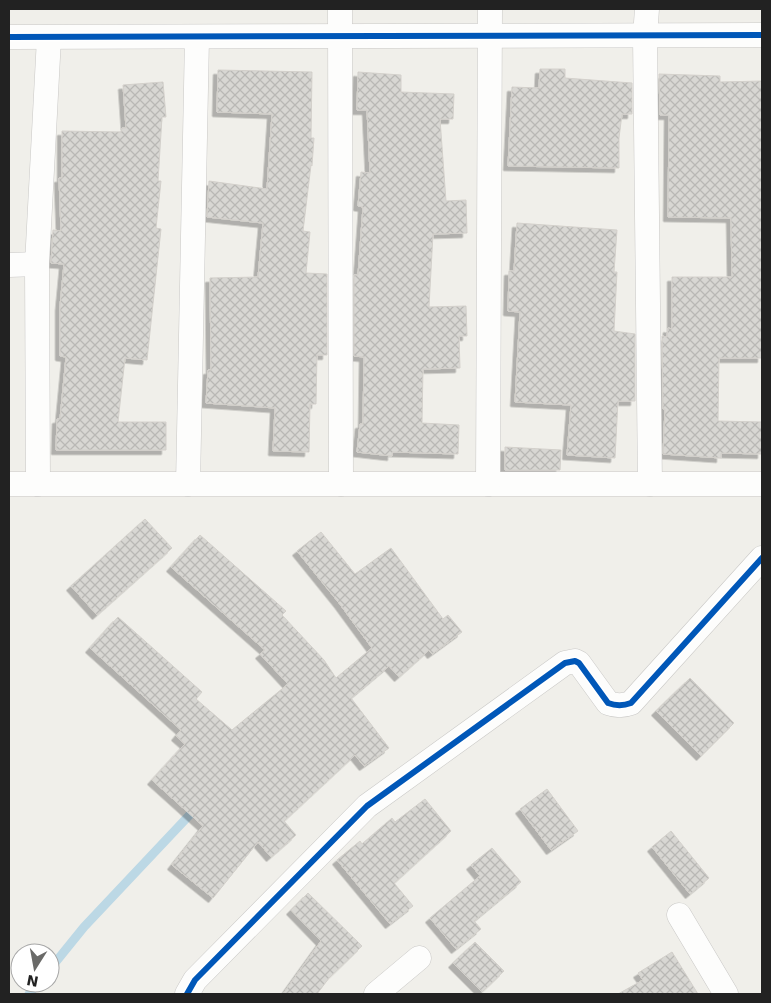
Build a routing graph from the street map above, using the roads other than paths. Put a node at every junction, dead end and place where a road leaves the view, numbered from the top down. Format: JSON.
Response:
{"nodes":[{"id":1,"x":340,"y":9,"type":"edge"},
{"id":2,"x":490,"y":9,"type":"edge"},
{"id":3,"x":647,"y":9,"type":"edge"},
{"id":4,"x":762,"y":35,"type":"edge"},
{"id":5,"x":490,"y":36,"type":"junction"},
{"id":6,"x":645,"y":36,"type":"junction"},
{"id":7,"x":9,"y":37,"type":"edge"},
{"id":8,"x":339,"y":37,"type":"junction"},
{"id":9,"x":49,"y":38,"type":"junction"},
{"id":10,"x":197,"y":38,"type":"junction"},
{"id":11,"x":37,"y":264,"type":"junction"},
{"id":12,"x":9,"y":265,"type":"edge"},
{"id":13,"x":9,"y":484,"type":"edge"},
{"id":14,"x":38,"y":484,"type":"junction"},
{"id":15,"x":188,"y":484,"type":"junction"},
{"id":16,"x":341,"y":484,"type":"junction"},
{"id":17,"x":488,"y":484,"type":"junction"},
{"id":18,"x":650,"y":484,"type":"junction"},
{"id":19,"x":762,"y":484,"type":"edge"},
{"id":20,"x":762,"y":558,"type":"edge"},
{"id":21,"x":679,"y":914,"type":"dead end"},
{"id":22,"x":419,"y":958,"type":"dead end"},
{"id":23,"x":187,"y":994,"type":"edge"},
{"id":24,"x":376,"y":994,"type":"edge"},
{"id":25,"x":726,"y":994,"type":"edge"}],
"edges":[{"from":1,"to":8,"type":"street"},
{"from":2,"to":5,"type":"street"},
{"from":3,"to":6,"type":"street"},
{"from":4,"to":6,"type":"street"},
{"from":5,"to":6,"type":"street"},
{"from":5,"to":8,"type":"street"},
{"from":5,"to":17,"type":"street"},
{"from":6,"to":18,"type":"street"},
{"from":7,"to":9,"type":"street"},
{"from":8,"to":10,"type":"street"},
{"from":8,"to":16,"type":"street"},
{"from":9,"to":10,"type":"street"},
{"from":9,"to":11,"type":"street"},
{"from":10,"to":15,"type":"street"},
{"from":11,"to":12,"type":"street"},
{"from":11,"to":14,"type":"street"},
{"from":13,"to":14,"type":"street"},
{"from":14,"to":15,"type":"street"},
{"from":15,"to":16,"type":"street"},
{"from":16,"to":17,"type":"street"},
{"from":17,"to":18,"type":"street"},
{"from":18,"to":19,"type":"street"},
{"from":20,"to":23,"type":"street"},
{"from":21,"to":25,"type":"street"},
{"from":22,"to":24,"type":"street"}]}
